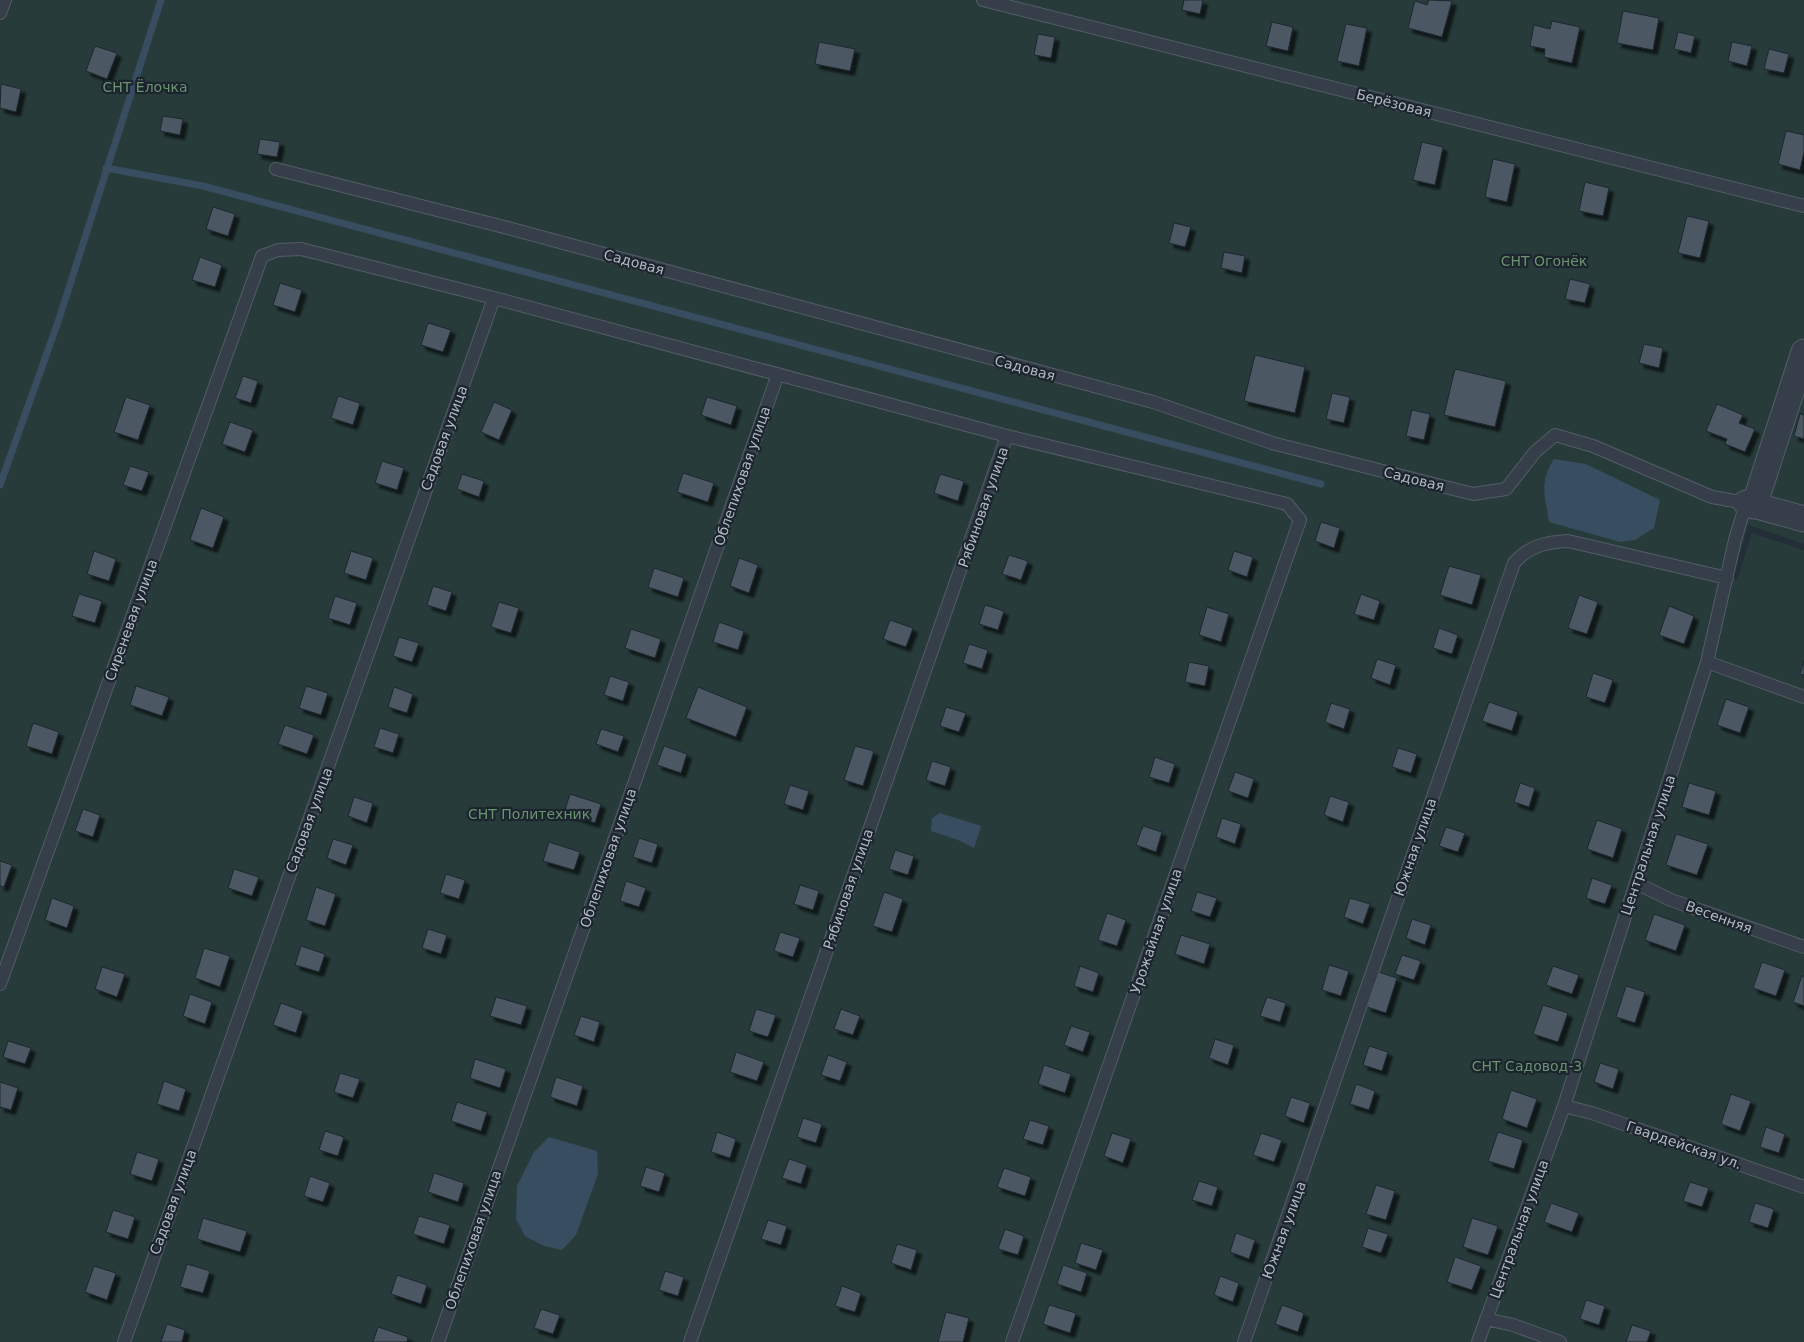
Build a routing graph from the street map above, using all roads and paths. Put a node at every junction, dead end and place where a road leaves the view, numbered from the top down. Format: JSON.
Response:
{"nodes":[{"id":1,"x":5,"y":0,"type":"edge"},
{"id":2,"x":983,"y":0,"type":"edge"},
{"id":3,"x":0,"y":13,"type":"edge"},
{"id":4,"x":276,"y":169,"type":"dead end"},
{"id":5,"x":1804,"y":206,"type":"edge"},
{"id":6,"x":494,"y":298,"type":"junction"},
{"id":7,"x":1804,"y":352,"type":"edge"},
{"id":8,"x":778,"y":374,"type":"junction"},
{"id":9,"x":1007,"y":436,"type":"junction"},
{"id":10,"x":1750,"y":504,"type":"junction"},
{"id":11,"x":1804,"y":520,"type":"edge"},
{"id":12,"x":1726,"y":578,"type":"junction"},
{"id":13,"x":1707,"y":662,"type":"junction"},
{"id":14,"x":1804,"y":697,"type":"edge"},
{"id":15,"x":1636,"y":882,"type":"junction"},
{"id":16,"x":1804,"y":947,"type":"edge"},
{"id":17,"x":0,"y":984,"type":"edge"},
{"id":18,"x":1564,"y":1106,"type":"junction"},
{"id":19,"x":1804,"y":1186,"type":"edge"},
{"id":20,"x":1486,"y":1318,"type":"junction"},
{"id":21,"x":124,"y":1342,"type":"edge"},
{"id":22,"x":438,"y":1342,"type":"edge"},
{"id":23,"x":690,"y":1342,"type":"edge"},
{"id":24,"x":1012,"y":1342,"type":"edge"},
{"id":25,"x":1244,"y":1342,"type":"edge"},
{"id":26,"x":1478,"y":1342,"type":"edge"},
{"id":27,"x":1560,"y":1342,"type":"edge"}],
"edges":[{"from":1,"to":3,"type":"lane"},
{"from":2,"to":5,"type":"lane","name":"Берёзовая"},
{"from":4,"to":10,"type":"lane","name":"Садовая"},
{"from":6,"to":8,"type":"lane"},
{"from":6,"to":17,"type":"lane","name":"Сиреневая улица"},
{"from":6,"to":21,"type":"lane","name":"Садовая улица"},
{"from":7,"to":10,"type":"street","name":"Центральная улица"},
{"from":8,"to":9,"type":"lane"},
{"from":8,"to":22,"type":"lane","name":"Облепиховая улица"},
{"from":9,"to":23,"type":"lane","name":"Рябиновая улица"},
{"from":9,"to":24,"type":"lane","name":"Урожайная улица"},
{"from":10,"to":11,"type":"street"},
{"from":10,"to":12,"type":"lane","name":"Центральная улица"},
{"from":12,"to":13,"type":"lane","name":"Центральная улица"},
{"from":12,"to":25,"type":"lane","name":"Южная улица"},
{"from":13,"to":14,"type":"lane"},
{"from":13,"to":15,"type":"lane","name":"Центральная улица"},
{"from":15,"to":16,"type":"lane","name":"Весенняя"},
{"from":15,"to":18,"type":"lane","name":"Центральная улица"},
{"from":18,"to":19,"type":"lane","name":"Гвардейская ул."},
{"from":18,"to":20,"type":"lane","name":"Центральная улица"},
{"from":20,"to":26,"type":"lane","name":"Центральная улица"},
{"from":20,"to":27,"type":"lane"}]}
